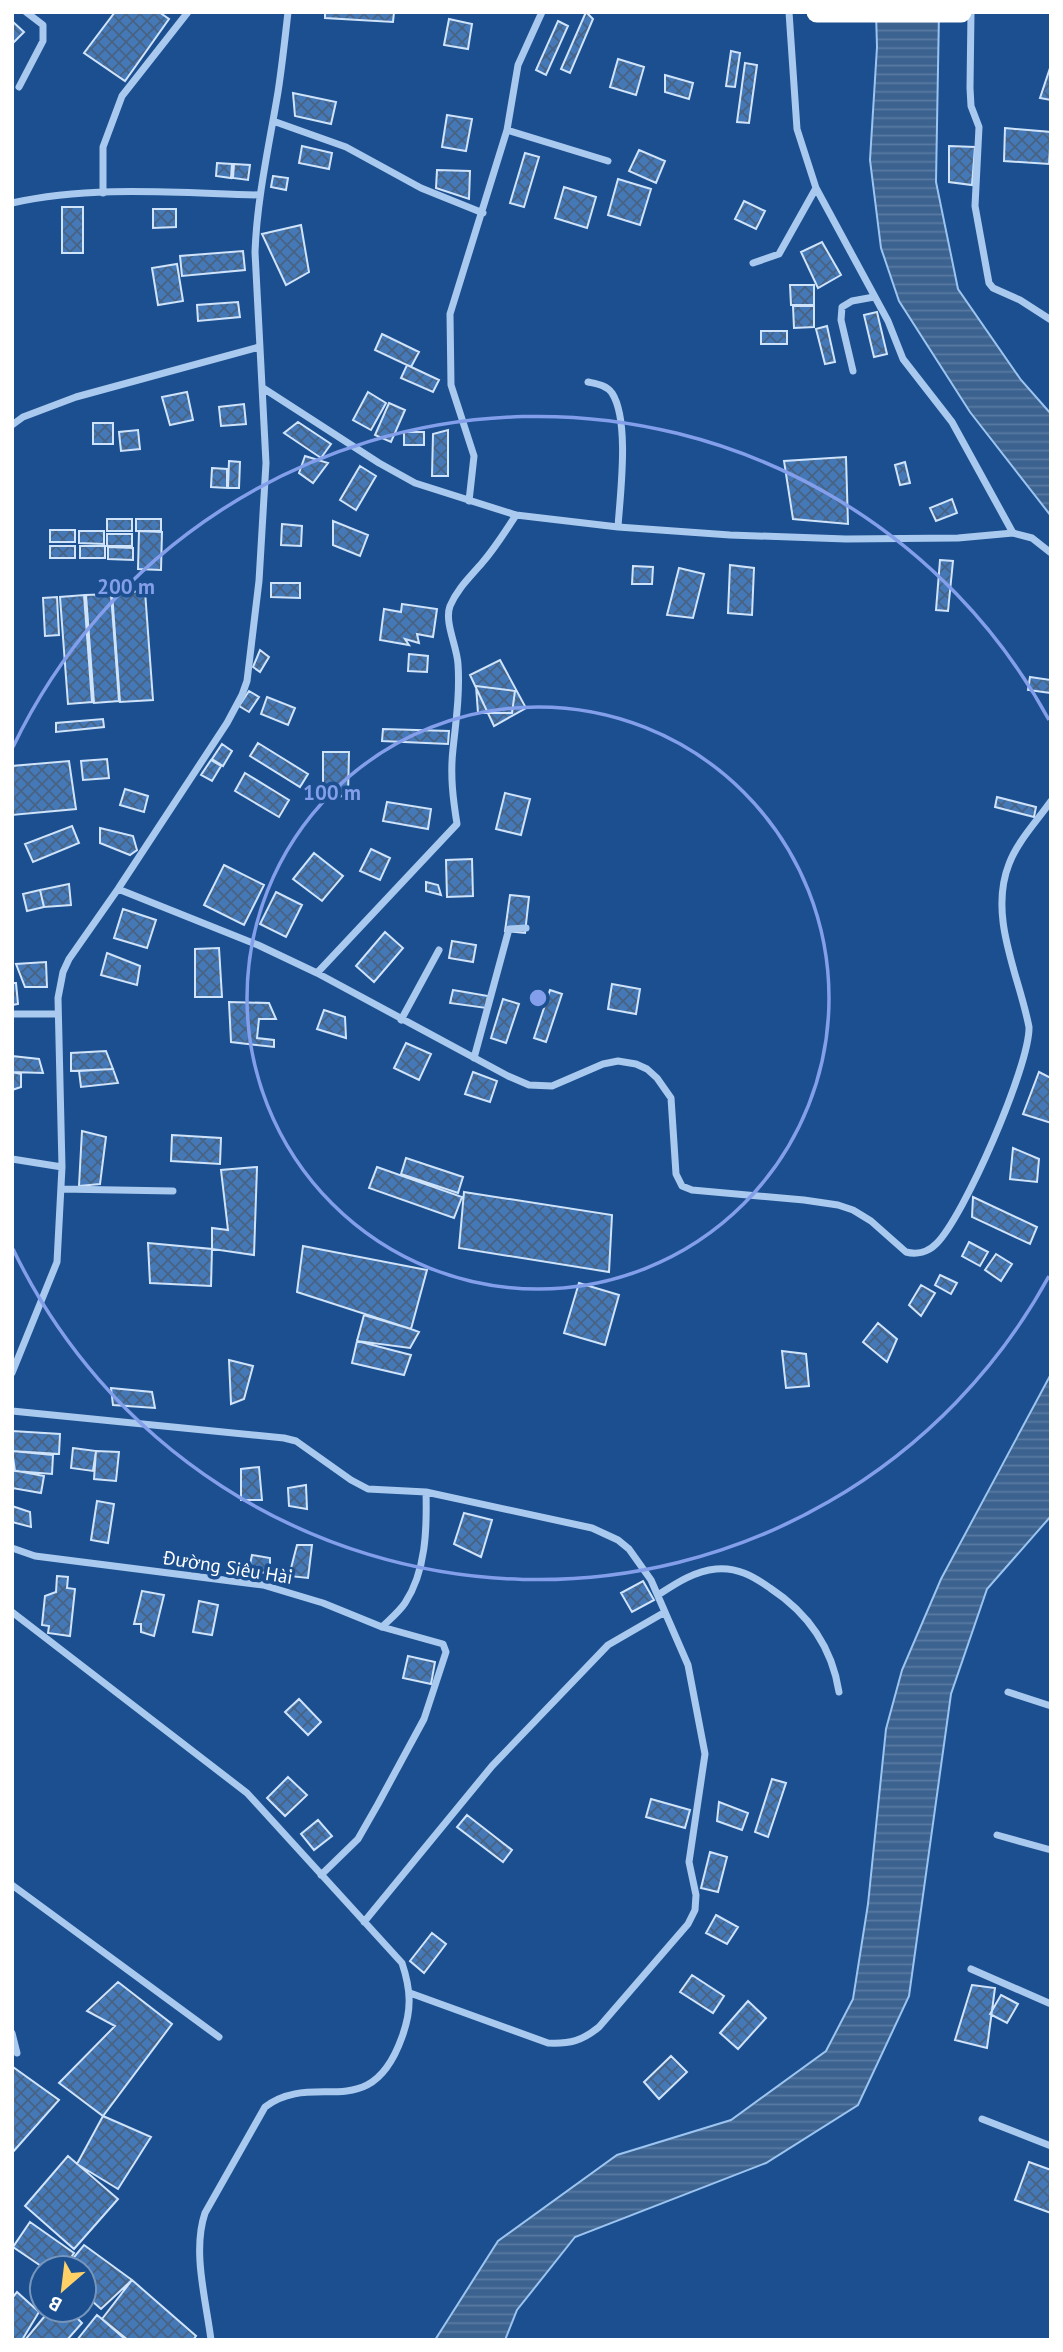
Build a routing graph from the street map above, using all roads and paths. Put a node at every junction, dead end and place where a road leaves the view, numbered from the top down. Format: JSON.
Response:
{"nodes":[{"id":1,"x":26,"y":12,"type":"edge"},
{"id":2,"x":188,"y":12,"type":"edge"},
{"id":3,"x":288,"y":12,"type":"edge"},
{"id":4,"x":542,"y":12,"type":"edge"},
{"id":5,"x":789,"y":12,"type":"edge"},
{"id":6,"x":817,"y":12,"type":"edge"},
{"id":7,"x":961,"y":12,"type":"edge"},
{"id":8,"x":971,"y":12,"type":"edge"},
{"id":9,"x":844,"y":13,"type":"edge"},
{"id":10,"x":952,"y":13,"type":"edge"},
{"id":11,"x":19,"y":87,"type":"dead end"},
{"id":12,"x":273,"y":121,"type":"junction"},
{"id":13,"x":507,"y":130,"type":"junction"},
{"id":14,"x":608,"y":161,"type":"dead end"},
{"id":15,"x":816,"y":188,"type":"junction"},
{"id":16,"x":103,"y":193,"type":"junction"},
{"id":17,"x":259,"y":195,"type":"junction"},
{"id":18,"x":12,"y":203,"type":"edge"},
{"id":19,"x":483,"y":213,"type":"junction"},
{"id":20,"x":753,"y":263,"type":"dead end"},
{"id":21,"x":874,"y":297,"type":"junction"},
{"id":22,"x":1051,"y":320,"type":"edge"},
{"id":23,"x":259,"y":347,"type":"junction"},
{"id":24,"x":853,"y":371,"type":"dead end"},
{"id":25,"x":588,"y":382,"type":"dead end"},
{"id":26,"x":263,"y":388,"type":"junction"},
{"id":27,"x":12,"y":425,"type":"edge"},
{"id":28,"x":469,"y":501,"type":"junction"},
{"id":29,"x":516,"y":515,"type":"junction"},
{"id":30,"x":618,"y":527,"type":"junction"},
{"id":31,"x":1013,"y":533,"type":"junction"},
{"id":32,"x":1051,"y":554,"type":"edge"},
{"id":33,"x":1051,"y":801,"type":"edge"},
{"id":34,"x":118,"y":889,"type":"junction"},
{"id":35,"x":526,"y":928,"type":"dead end"},
{"id":36,"x":439,"y":950,"type":"dead end"},
{"id":37,"x":317,"y":973,"type":"junction"},
{"id":38,"x":12,"y":1014,"type":"edge"},
{"id":39,"x":57,"y":1014,"type":"junction"},
{"id":40,"x":401,"y":1020,"type":"junction"},
{"id":41,"x":474,"y":1058,"type":"junction"},
{"id":42,"x":12,"y":1158,"type":"edge"},
{"id":43,"x":62,"y":1167,"type":"junction"},
{"id":44,"x":61,"y":1189,"type":"junction"},
{"id":45,"x":173,"y":1191,"type":"dead end"},
{"id":46,"x":12,"y":1373,"type":"edge"},
{"id":47,"x":12,"y":1411,"type":"edge"},
{"id":48,"x":426,"y":1492,"type":"junction"},
{"id":49,"x":12,"y":1548,"type":"edge"},
{"id":50,"x":657,"y":1595,"type":"junction"},
{"id":51,"x":12,"y":1612,"type":"edge"},
{"id":52,"x":665,"y":1612,"type":"junction"},
{"id":53,"x":382,"y":1627,"type":"junction"},
{"id":54,"x":839,"y":1692,"type":"dead end"},
{"id":55,"x":1008,"y":1692,"type":"dead end"},
{"id":56,"x":1051,"y":1706,"type":"edge"},
{"id":57,"x":997,"y":1835,"type":"dead end"},
{"id":58,"x":1051,"y":1850,"type":"edge"},
{"id":59,"x":321,"y":1875,"type":"junction"},
{"id":60,"x":12,"y":1885,"type":"edge"},
{"id":61,"x":365,"y":1922,"type":"junction"},
{"id":62,"x":971,"y":1969,"type":"dead end"},
{"id":63,"x":410,"y":1993,"type":"junction"},
{"id":64,"x":1051,"y":2004,"type":"edge"},
{"id":65,"x":12,"y":2032,"type":"edge"},
{"id":66,"x":219,"y":2037,"type":"dead end"},
{"id":67,"x":17,"y":2053,"type":"dead end"},
{"id":68,"x":982,"y":2119,"type":"dead end"},
{"id":69,"x":1051,"y":2146,"type":"edge"},
{"id":70,"x":211,"y":2340,"type":"edge"}],
"edges":[{"from":1,"to":11,"type":"street"},
{"from":2,"to":16,"type":"street"},
{"from":3,"to":12,"type":"street"},
{"from":4,"to":13,"type":"street"},
{"from":5,"to":15,"type":"street"},
{"from":6,"to":9,"type":"highway"},
{"from":7,"to":10,"type":"highway"},
{"from":8,"to":22,"type":"street"},
{"from":9,"to":10,"type":"highway"},
{"from":12,"to":17,"type":"street"},
{"from":12,"to":19,"type":"street"},
{"from":13,"to":14,"type":"street"},
{"from":13,"to":19,"type":"street"},
{"from":15,"to":20,"type":"street"},
{"from":15,"to":21,"type":"street"},
{"from":16,"to":17,"type":"street"},
{"from":16,"to":18,"type":"street"},
{"from":17,"to":23,"type":"street"},
{"from":19,"to":28,"type":"street"},
{"from":21,"to":24,"type":"street"},
{"from":21,"to":31,"type":"street"},
{"from":23,"to":26,"type":"street"},
{"from":23,"to":27,"type":"street"},
{"from":25,"to":30,"type":"street"},
{"from":26,"to":28,"type":"street"},
{"from":26,"to":34,"type":"street"},
{"from":28,"to":29,"type":"street"},
{"from":29,"to":30,"type":"street"},
{"from":29,"to":37,"type":"street"},
{"from":30,"to":31,"type":"street"},
{"from":31,"to":32,"type":"street"},
{"from":33,"to":41,"type":"street"},
{"from":34,"to":37,"type":"street"},
{"from":34,"to":39,"type":"street"},
{"from":35,"to":41,"type":"street"},
{"from":36,"to":40,"type":"street"},
{"from":37,"to":40,"type":"street"},
{"from":38,"to":39,"type":"street"},
{"from":39,"to":43,"type":"street"},
{"from":40,"to":41,"type":"street"},
{"from":42,"to":43,"type":"street"},
{"from":43,"to":44,"type":"street"},
{"from":44,"to":45,"type":"street"},
{"from":44,"to":46,"type":"street"},
{"from":47,"to":48,"type":"street"},
{"from":48,"to":50,"type":"street"},
{"from":48,"to":53,"type":"street"},
{"from":49,"to":53,"type":"street","name":"Đường Siêu Hài"},
{"from":50,"to":52,"type":"street"},
{"from":50,"to":54,"type":"street"},
{"from":51,"to":59,"type":"street"},
{"from":52,"to":61,"type":"street"},
{"from":52,"to":63,"type":"street"},
{"from":53,"to":59,"type":"street","name":"Đường Siêu Hài"},
{"from":55,"to":56,"type":"street"},
{"from":57,"to":58,"type":"street"},
{"from":59,"to":61,"type":"street"},
{"from":60,"to":66,"type":"street"},
{"from":61,"to":63,"type":"street"},
{"from":62,"to":64,"type":"street"},
{"from":63,"to":70,"type":"street"},
{"from":65,"to":67,"type":"street"},
{"from":68,"to":69,"type":"street"}]}
